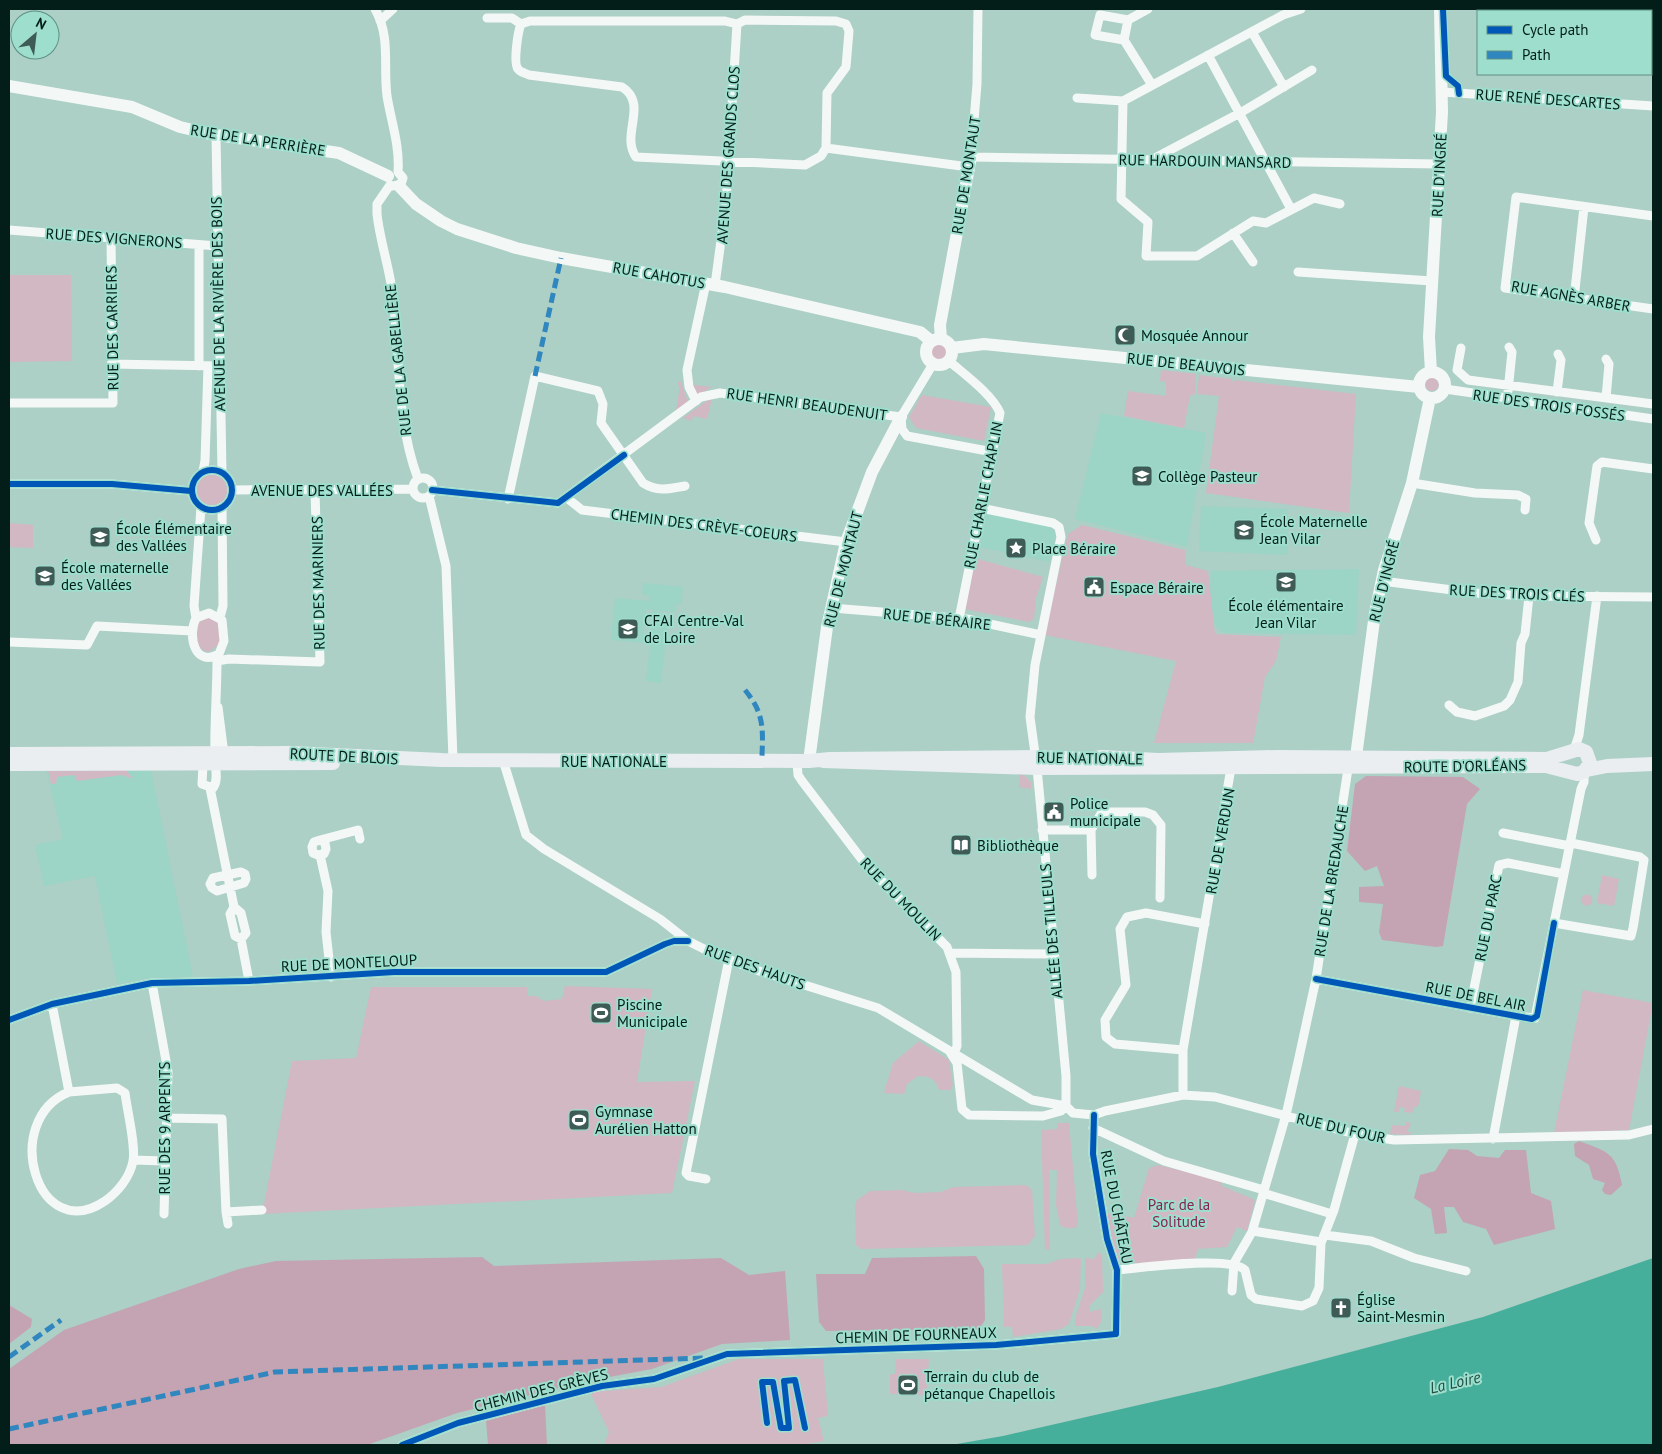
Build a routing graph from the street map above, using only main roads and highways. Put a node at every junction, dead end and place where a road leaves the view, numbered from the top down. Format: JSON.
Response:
{"nodes":[{"id":1,"x":1579,"y":752,"type":"junction"},
{"id":2,"x":9,"y":754,"type":"edge"},
{"id":3,"x":214,"y":759,"type":"junction"},
{"id":4,"x":406,"y":760,"type":"joint"},
{"id":5,"x":1353,"y":762,"type":"junction"},
{"id":6,"x":9,"y":764,"type":"edge"},
{"id":7,"x":1633,"y":764,"type":"junction"},
{"id":8,"x":1653,"y":764,"type":"edge"},
{"id":9,"x":1580,"y":772,"type":"junction"}],
"edges":[{"from":1,"to":5,"type":"main road","name":"ROUTE D'ORLÉANS"},
{"from":1,"to":7,"type":"main road","name":"ROUTE D'ORLÉANS"},
{"from":1,"to":9,"type":"main road"},
{"from":1,"to":9,"type":"main road"},
{"from":2,"to":3,"type":"main road","name":"ROUTE DE BLOIS"},
{"from":3,"to":4,"type":"main road","name":"ROUTE DE BLOIS"},
{"from":3,"to":6,"type":"main road","name":"ROUTE DE BLOIS"},
{"from":4,"to":5,"type":"main road","name":"RUE NATIONALE"},
{"from":5,"to":9,"type":"main road","name":"ROUTE D'ORLÉANS"},
{"from":7,"to":8,"type":"main road","name":"ROUTE D'ORLÉANS"},
{"from":7,"to":9,"type":"main road","name":"ROUTE D'ORLÉANS"}]}
